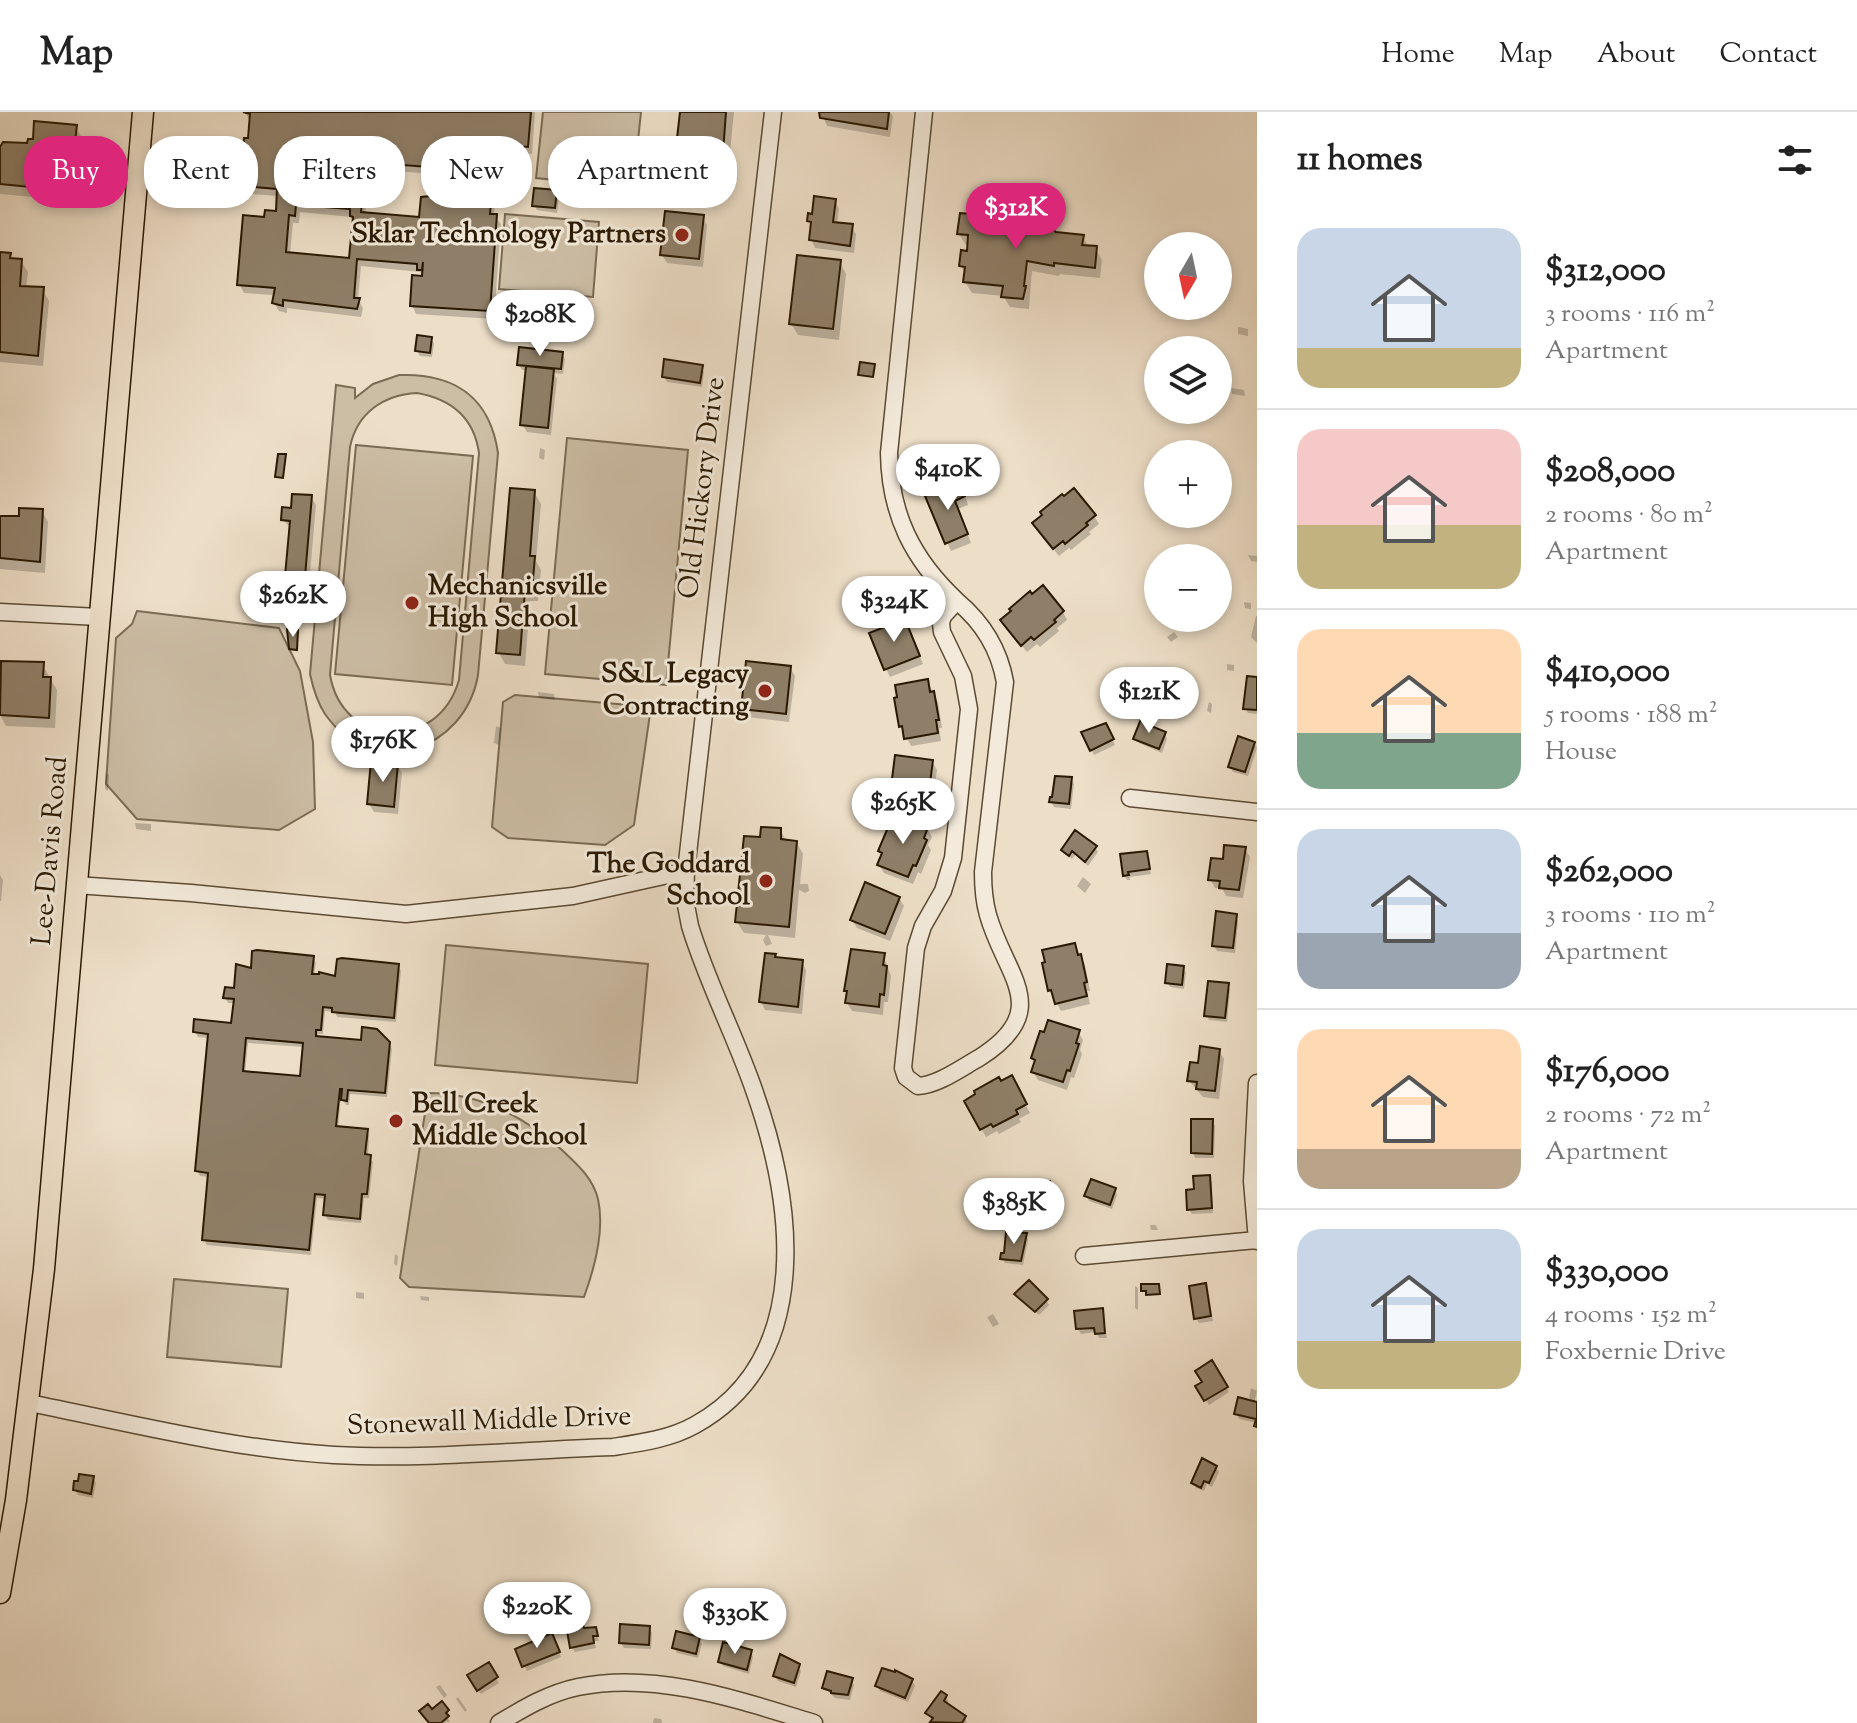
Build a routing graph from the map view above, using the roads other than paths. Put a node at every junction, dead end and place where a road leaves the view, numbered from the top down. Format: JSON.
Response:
{"nodes":[{"id":1,"x":143,"y":112,"type":"edge"},
{"id":2,"x":773,"y":112,"type":"edge"},
{"id":3,"x":924,"y":112,"type":"edge"},
{"id":4,"x":957,"y":601,"type":"junction"},
{"id":5,"x":0,"y":612,"type":"edge"},
{"id":6,"x":99,"y":617,"type":"junction"},
{"id":7,"x":1130,"y":798,"type":"dead end"},
{"id":8,"x":1257,"y":812,"type":"edge"},
{"id":9,"x":686,"y":871,"type":"junction"},
{"id":10,"x":76,"y":885,"type":"junction"},
{"id":11,"x":1257,"y":1083,"type":"edge"},
{"id":12,"x":1257,"y":1241,"type":"edge"},
{"id":13,"x":1084,"y":1256,"type":"dead end"},
{"id":14,"x":29,"y":1403,"type":"junction"},
{"id":15,"x":0,"y":1593,"type":"edge"},
{"id":16,"x":499,"y":1723,"type":"edge"},
{"id":17,"x":814,"y":1723,"type":"edge"}],
"edges":[{"from":1,"to":6,"type":"main road","name":"Lee-Davis Road"},
{"from":2,"to":9,"type":"street","name":"Old Hickory Drive"},
{"from":3,"to":4,"type":"street"},
{"from":4,"to":4,"type":"street"},
{"from":5,"to":6,"type":"street"},
{"from":6,"to":10,"type":"main road","name":"Lee-Davis Road"},
{"from":7,"to":8,"type":"street"},
{"from":9,"to":10,"type":"street"},
{"from":9,"to":14,"type":"street","name":"Stonewall Middle Drive"},
{"from":10,"to":14,"type":"main road","name":"Lee-Davis Road"},
{"from":11,"to":12,"type":"street"},
{"from":12,"to":13,"type":"street"},
{"from":14,"to":15,"type":"main road","name":"Lee-Davis Road"},
{"from":16,"to":17,"type":"street"}]}
